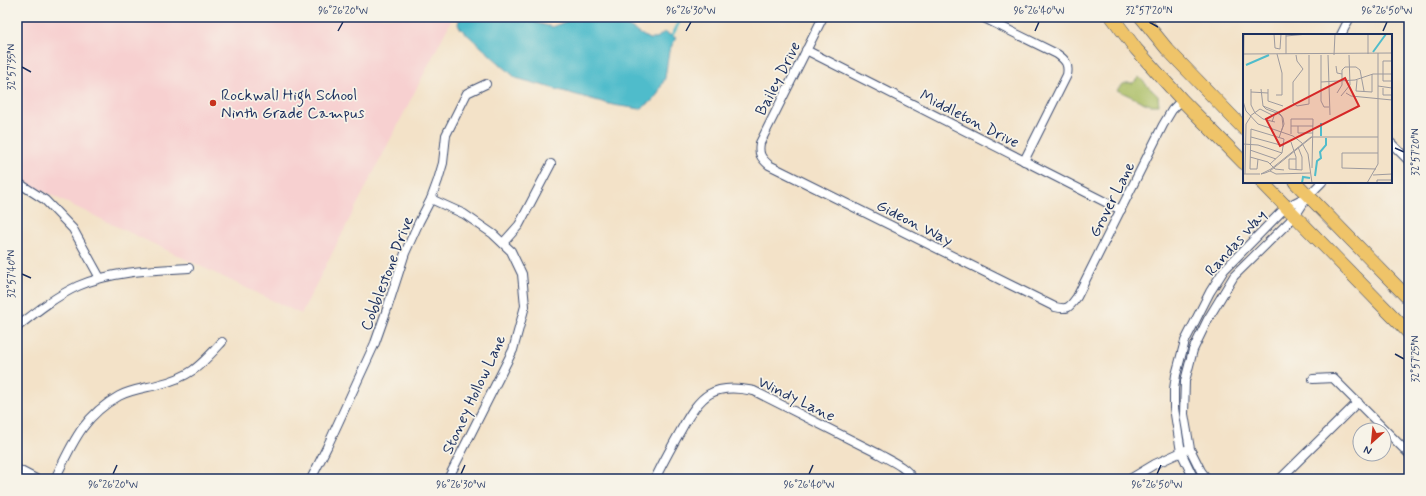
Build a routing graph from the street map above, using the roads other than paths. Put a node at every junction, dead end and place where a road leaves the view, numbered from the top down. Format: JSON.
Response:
{"nodes":[{"id":1,"x":823,"y":17,"type":"edge"},
{"id":2,"x":982,"y":17,"type":"edge"},
{"id":3,"x":1112,"y":17,"type":"edge"},
{"id":4,"x":1142,"y":17,"type":"edge"},
{"id":5,"x":1350,"y":17,"type":"edge"},
{"id":6,"x":1342,"y":34,"type":"edge"},
{"id":7,"x":806,"y":50,"type":"junction"},
{"id":8,"x":486,"y":84,"type":"dead end"},
{"id":9,"x":1182,"y":100,"type":"junction"},
{"id":10,"x":1243,"y":128,"type":"edge"},
{"id":11,"x":1392,"y":144,"type":"edge"},
{"id":12,"x":758,"y":152,"type":"joint"},
{"id":13,"x":1024,"y":161,"type":"junction"},
{"id":14,"x":1409,"y":161,"type":"edge"},
{"id":15,"x":1243,"y":163,"type":"edge"},
{"id":16,"x":551,"y":164,"type":"dead end"},
{"id":17,"x":17,"y":182,"type":"edge"},
{"id":18,"x":1263,"y":183,"type":"edge"},
{"id":19,"x":1296,"y":183,"type":"edge"},
{"id":20,"x":1321,"y":183,"type":"edge"},
{"id":21,"x":1308,"y":196,"type":"junction"},
{"id":22,"x":431,"y":199,"type":"junction"},
{"id":23,"x":1121,"y":210,"type":"junction"},
{"id":24,"x":1291,"y":212,"type":"junction"},
{"id":25,"x":503,"y":243,"type":"junction"},
{"id":26,"x":189,"y":268,"type":"dead end"},
{"id":27,"x":100,"y":278,"type":"junction"},
{"id":28,"x":1409,"y":299,"type":"edge"},
{"id":29,"x":1064,"y":309,"type":"joint"},
{"id":30,"x":17,"y":327,"type":"edge"},
{"id":31,"x":1409,"y":333,"type":"edge"},
{"id":32,"x":222,"y":342,"type":"dead end"},
{"id":33,"x":1313,"y":379,"type":"dead end"},
{"id":34,"x":1358,"y":402,"type":"junction"},
{"id":35,"x":1190,"y":449,"type":"junction"},
{"id":36,"x":1181,"y":452,"type":"junction"},
{"id":37,"x":1409,"y":454,"type":"edge"},
{"id":38,"x":17,"y":469,"type":"edge"},
{"id":39,"x":1282,"y":478,"type":"edge"},
{"id":40,"x":36,"y":479,"type":"edge"},
{"id":41,"x":56,"y":479,"type":"edge"},
{"id":42,"x":311,"y":479,"type":"edge"},
{"id":43,"x":448,"y":479,"type":"edge"},
{"id":44,"x":655,"y":479,"type":"edge"},
{"id":45,"x":913,"y":479,"type":"edge"},
{"id":46,"x":1130,"y":479,"type":"edge"},
{"id":47,"x":1194,"y":479,"type":"edge"},
{"id":48,"x":1207,"y":479,"type":"edge"}],
"edges":[{"from":1,"to":7,"type":"street","name":"Bailey Drive"},
{"from":2,"to":13,"type":"street"},
{"from":3,"to":9,"type":"main road"},
{"from":4,"to":10,"type":"main road"},
{"from":5,"to":6,"type":"street"},
{"from":7,"to":12,"type":"street","name":"Bailey Drive"},
{"from":7,"to":13,"type":"street","name":"Middleton Drive"},
{"from":8,"to":22,"type":"street","name":"Cobblestone Drive"},
{"from":9,"to":15,"type":"main road"},
{"from":9,"to":23,"type":"street","name":"Grover Lane"},
{"from":11,"to":14,"type":"street"},
{"from":12,"to":29,"type":"street","name":"Gideon Way"},
{"from":13,"to":23,"type":"street","name":"Middleton Drive"},
{"from":16,"to":25,"type":"street"},
{"from":17,"to":27,"type":"street"},
{"from":18,"to":24,"type":"main road"},
{"from":19,"to":21,"type":"main road"},
{"from":20,"to":21,"type":"street","name":"Randas Way"},
{"from":21,"to":24,"type":"street","name":"Randas Way"},
{"from":21,"to":24,"type":"street","name":"Randas Way"},
{"from":21,"to":28,"type":"main road"},
{"from":22,"to":25,"type":"street","name":"Stoney Hollow Lane"},
{"from":22,"to":42,"type":"street","name":"Cobblestone Drive"},
{"from":23,"to":29,"type":"street","name":"Grover Lane"},
{"from":24,"to":31,"type":"main road"},
{"from":24,"to":35,"type":"street","name":"Randas Way"},
{"from":24,"to":36,"type":"street","name":"Randas Way"},
{"from":25,"to":43,"type":"street","name":"Stoney Hollow Lane"},
{"from":26,"to":27,"type":"street"},
{"from":27,"to":30,"type":"street"},
{"from":32,"to":41,"type":"street"},
{"from":33,"to":34,"type":"street"},
{"from":34,"to":37,"type":"street"},
{"from":34,"to":39,"type":"street"},
{"from":35,"to":36,"type":"street"},
{"from":35,"to":48,"type":"street","name":"Randas Way"},
{"from":36,"to":46,"type":"street"},
{"from":36,"to":47,"type":"street","name":"Randas Way"},
{"from":38,"to":40,"type":"street"},
{"from":44,"to":45,"type":"street","name":"Windy Lane"}]}
